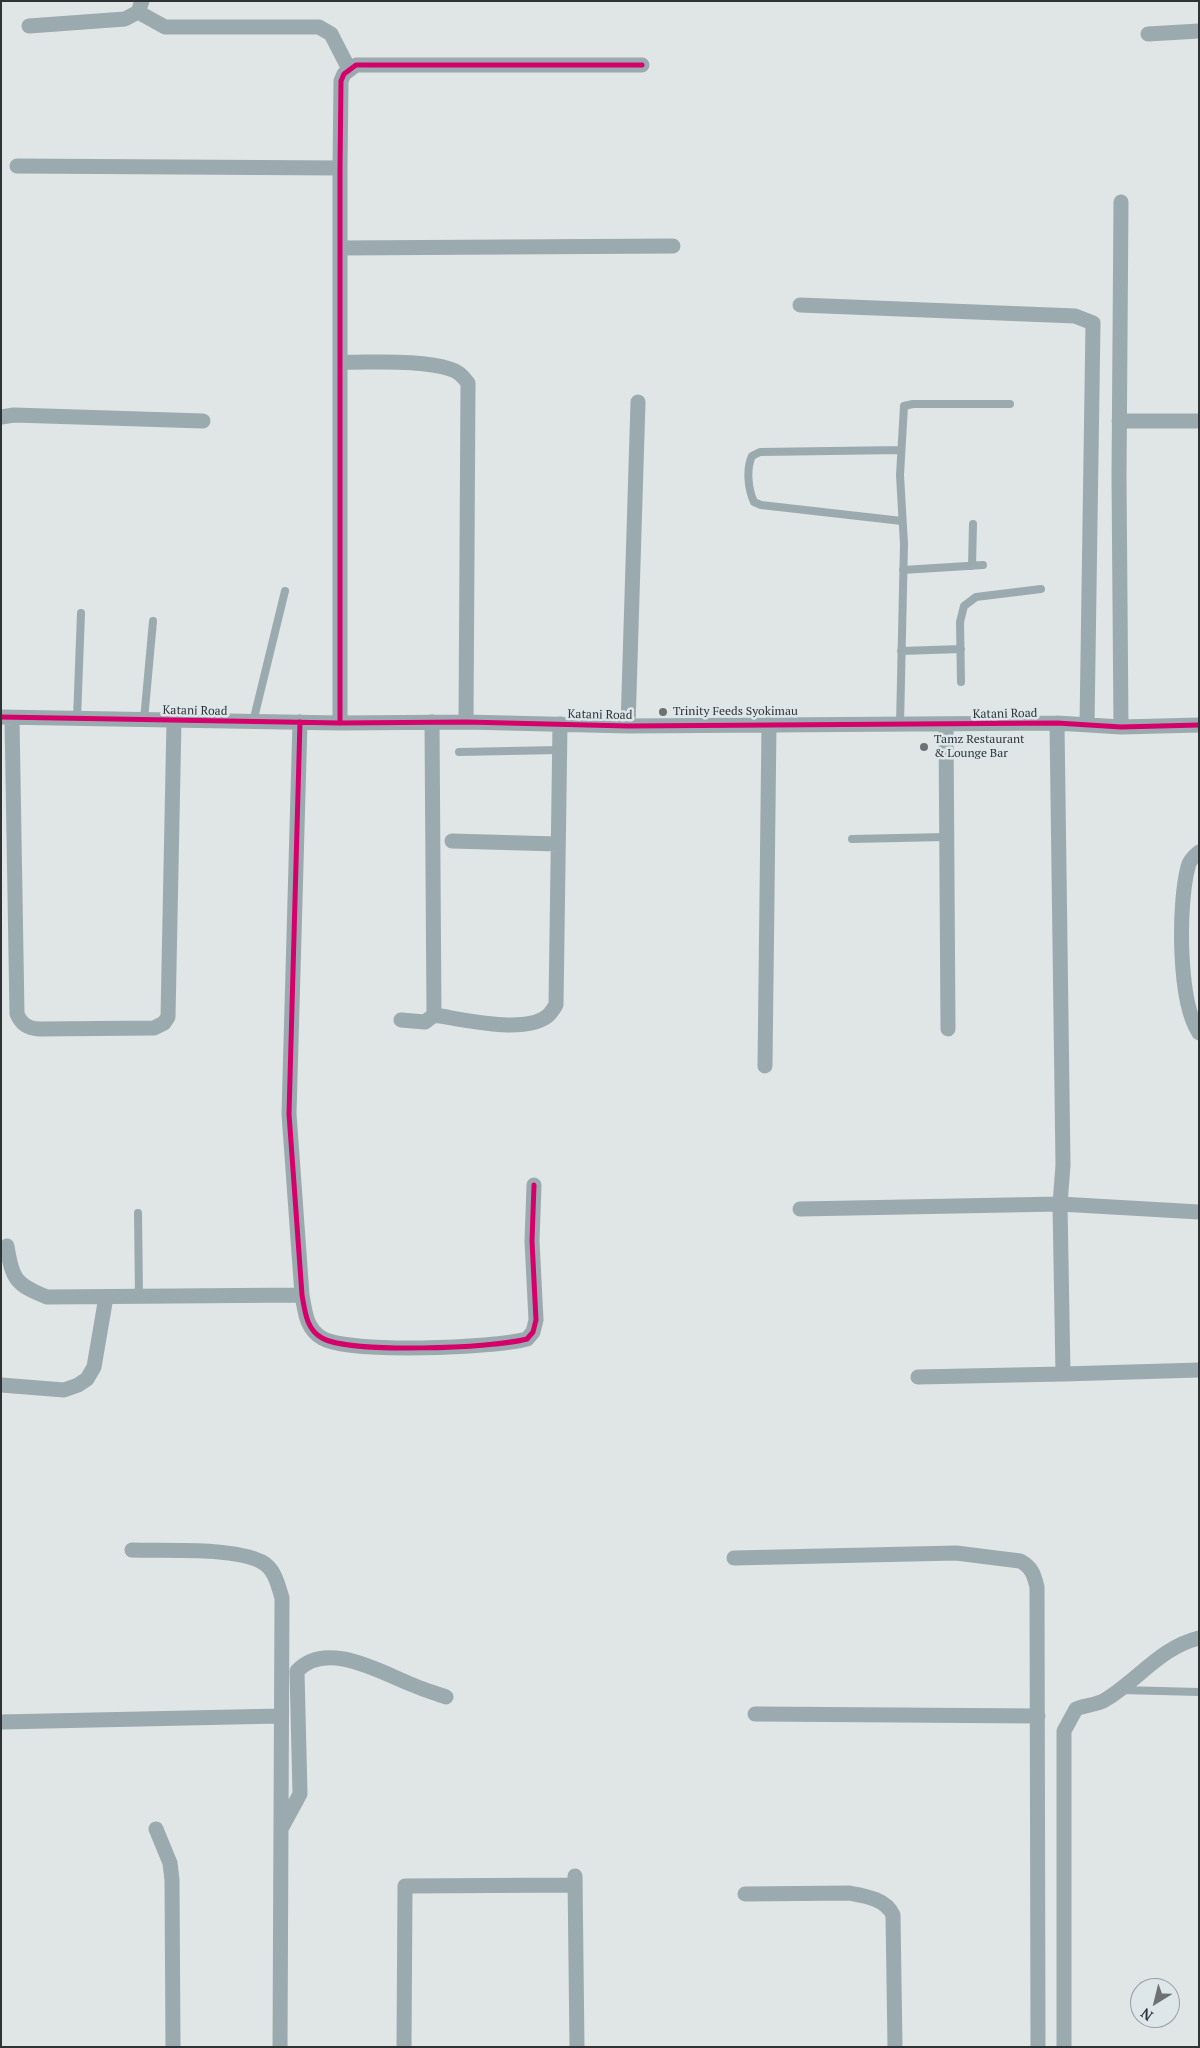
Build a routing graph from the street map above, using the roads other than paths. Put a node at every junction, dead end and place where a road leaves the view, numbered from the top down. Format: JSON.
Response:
{"nodes":[{"id":1,"x":140,"y":6,"type":"edge"},
{"id":2,"x":30,"y":26,"type":"dead end"},
{"id":3,"x":1199,"y":31,"type":"edge"},
{"id":4,"x":1148,"y":34,"type":"dead end"},
{"id":5,"x":642,"y":65,"type":"dead end"},
{"id":6,"x":349,"y":69,"type":"junction"},
{"id":7,"x":17,"y":166,"type":"dead end"},
{"id":8,"x":340,"y":168,"type":"junction"},
{"id":9,"x":1121,"y":202,"type":"dead end"},
{"id":10,"x":673,"y":246,"type":"dead end"},
{"id":11,"x":340,"y":248,"type":"junction"},
{"id":12,"x":800,"y":305,"type":"dead end"},
{"id":13,"x":340,"y":362,"type":"junction"},
{"id":14,"x":638,"y":402,"type":"dead end"},
{"id":15,"x":1010,"y":404,"type":"dead end"},
{"id":16,"x":1,"y":418,"type":"edge"},
{"id":17,"x":203,"y":421,"type":"dead end"},
{"id":18,"x":1119,"y":421,"type":"junction"},
{"id":19,"x":1199,"y":421,"type":"edge"},
{"id":20,"x":901,"y":450,"type":"junction"},
{"id":21,"x":902,"y":521,"type":"junction"},
{"id":22,"x":973,"y":524,"type":"dead end"},
{"id":23,"x":983,"y":565,"type":"dead end"},
{"id":24,"x":972,"y":566,"type":"junction"},
{"id":25,"x":903,"y":570,"type":"junction"},
{"id":26,"x":1042,"y":589,"type":"dead end"},
{"id":27,"x":286,"y":591,"type":"dead end"},
{"id":28,"x":81,"y":612,"type":"dead end"},
{"id":29,"x":153,"y":621,"type":"dead end"},
{"id":30,"x":961,"y":649,"type":"junction"},
{"id":31,"x":901,"y":651,"type":"junction"},
{"id":32,"x":961,"y":682,"type":"dead end"},
{"id":33,"x":7,"y":718,"type":"edge"},
{"id":34,"x":77,"y":719,"type":"junction"},
{"id":35,"x":144,"y":720,"type":"junction"},
{"id":36,"x":174,"y":720,"type":"junction"},
{"id":37,"x":253,"y":722,"type":"junction"},
{"id":38,"x":300,"y":722,"type":"junction"},
{"id":39,"x":432,"y":722,"type":"junction"},
{"id":40,"x":466,"y":722,"type":"junction"},
{"id":41,"x":340,"y":723,"type":"junction"},
{"id":42,"x":1057,"y":723,"type":"junction"},
{"id":43,"x":560,"y":724,"type":"junction"},
{"id":44,"x":769,"y":724,"type":"junction"},
{"id":45,"x":900,"y":725,"type":"junction"},
{"id":46,"x":946,"y":725,"type":"junction"},
{"id":47,"x":1087,"y":725,"type":"junction"},
{"id":48,"x":1199,"y":725,"type":"edge"},
{"id":49,"x":628,"y":726,"type":"junction"},
{"id":50,"x":1122,"y":727,"type":"junction"},
{"id":51,"x":559,"y":750,"type":"junction"},
{"id":52,"x":459,"y":752,"type":"dead end"},
{"id":53,"x":946,"y":837,"type":"junction"},
{"id":54,"x":852,"y":839,"type":"dead end"},
{"id":55,"x":452,"y":841,"type":"dead end"},
{"id":56,"x":557,"y":844,"type":"junction"},
{"id":57,"x":1199,"y":852,"type":"edge"},
{"id":58,"x":434,"y":1015,"type":"junction"},
{"id":59,"x":401,"y":1020,"type":"dead end"},
{"id":60,"x":948,"y":1029,"type":"dead end"},
{"id":61,"x":1199,"y":1033,"type":"edge"},
{"id":62,"x":765,"y":1066,"type":"dead end"},
{"id":63,"x":534,"y":1185,"type":"dead end"},
{"id":64,"x":1060,"y":1204,"type":"junction"},
{"id":65,"x":800,"y":1209,"type":"dead end"},
{"id":66,"x":1199,"y":1212,"type":"edge"},
{"id":67,"x":138,"y":1213,"type":"dead end"},
{"id":68,"x":7,"y":1246,"type":"dead end"},
{"id":69,"x":302,"y":1295,"type":"junction"},
{"id":70,"x":106,"y":1297,"type":"junction"},
{"id":71,"x":140,"y":1297,"type":"junction"},
{"id":72,"x":1199,"y":1370,"type":"edge"},
{"id":73,"x":1063,"y":1374,"type":"junction"},
{"id":74,"x":918,"y":1377,"type":"dead end"},
{"id":75,"x":1,"y":1385,"type":"edge"},
{"id":76,"x":132,"y":1550,"type":"dead end"},
{"id":77,"x":734,"y":1558,"type":"dead end"},
{"id":78,"x":1199,"y":1638,"type":"edge"},
{"id":79,"x":1118,"y":1690,"type":"junction"},
{"id":80,"x":1199,"y":1692,"type":"edge"},
{"id":81,"x":446,"y":1697,"type":"dead end"},
{"id":82,"x":755,"y":1714,"type":"dead end"},
{"id":83,"x":280,"y":1716,"type":"junction"},
{"id":84,"x":1038,"y":1716,"type":"junction"},
{"id":85,"x":1,"y":1722,"type":"edge"},
{"id":86,"x":156,"y":1829,"type":"dead end"},
{"id":87,"x":280,"y":1831,"type":"junction"},
{"id":88,"x":745,"y":1894,"type":"dead end"},
{"id":89,"x":173,"y":2047,"type":"edge"},
{"id":90,"x":280,"y":2047,"type":"edge"},
{"id":91,"x":404,"y":2047,"type":"edge"},
{"id":92,"x":577,"y":2047,"type":"edge"},
{"id":93,"x":895,"y":2047,"type":"edge"},
{"id":94,"x":1038,"y":2047,"type":"edge"},
{"id":95,"x":1064,"y":2047,"type":"edge"}],
"edges":[{"from":1,"to":2,"type":"street"},
{"from":1,"to":6,"type":"street"},
{"from":3,"to":4,"type":"street"},
{"from":5,"to":6,"type":"street"},
{"from":6,"to":8,"type":"street"},
{"from":7,"to":8,"type":"street"},
{"from":8,"to":11,"type":"street"},
{"from":9,"to":18,"type":"street"},
{"from":10,"to":11,"type":"street"},
{"from":11,"to":13,"type":"street"},
{"from":12,"to":47,"type":"street"},
{"from":13,"to":40,"type":"street"},
{"from":13,"to":41,"type":"street"},
{"from":14,"to":49,"type":"street"},
{"from":15,"to":20,"type":"lane"},
{"from":16,"to":17,"type":"street"},
{"from":18,"to":19,"type":"street"},
{"from":18,"to":50,"type":"street"},
{"from":20,"to":21,"type":"lane"},
{"from":20,"to":21,"type":"lane"},
{"from":21,"to":25,"type":"lane"},
{"from":22,"to":24,"type":"lane"},
{"from":23,"to":24,"type":"lane"},
{"from":24,"to":25,"type":"lane"},
{"from":25,"to":31,"type":"lane"},
{"from":26,"to":30,"type":"lane"},
{"from":27,"to":37,"type":"lane"},
{"from":28,"to":34,"type":"lane"},
{"from":29,"to":35,"type":"lane"},
{"from":30,"to":31,"type":"lane"},
{"from":30,"to":32,"type":"lane"},
{"from":31,"to":45,"type":"lane"},
{"from":33,"to":34,"type":"street","name":"Katani Road"},
{"from":33,"to":36,"type":"street"},
{"from":34,"to":35,"type":"street","name":"Katani Road"},
{"from":35,"to":36,"type":"street","name":"Katani Road"},
{"from":36,"to":37,"type":"street","name":"Katani Road"},
{"from":37,"to":38,"type":"street","name":"Katani Road"},
{"from":38,"to":41,"type":"street","name":"Katani Road"},
{"from":38,"to":69,"type":"street"},
{"from":39,"to":40,"type":"street","name":"Katani Road"},
{"from":39,"to":41,"type":"street","name":"Katani Road"},
{"from":39,"to":58,"type":"street"},
{"from":40,"to":43,"type":"street","name":"Katani Road"},
{"from":42,"to":46,"type":"street","name":"Katani Road"},
{"from":42,"to":47,"type":"street","name":"Katani Road"},
{"from":42,"to":64,"type":"street"},
{"from":43,"to":49,"type":"street","name":"Katani Road"},
{"from":43,"to":51,"type":"street"},
{"from":44,"to":45,"type":"street","name":"Katani Road"},
{"from":44,"to":49,"type":"street","name":"Katani Road"},
{"from":44,"to":62,"type":"street"},
{"from":45,"to":46,"type":"street","name":"Katani Road"},
{"from":46,"to":53,"type":"street"},
{"from":47,"to":50,"type":"street","name":"Katani Road"},
{"from":48,"to":50,"type":"street","name":"Katani Road"},
{"from":51,"to":52,"type":"lane"},
{"from":51,"to":56,"type":"street"},
{"from":53,"to":54,"type":"lane"},
{"from":53,"to":60,"type":"street"},
{"from":55,"to":56,"type":"street"},
{"from":56,"to":58,"type":"street"},
{"from":57,"to":61,"type":"street"},
{"from":58,"to":59,"type":"street"},
{"from":63,"to":69,"type":"street"},
{"from":64,"to":65,"type":"street"},
{"from":64,"to":66,"type":"street"},
{"from":64,"to":73,"type":"street"},
{"from":67,"to":71,"type":"lane"},
{"from":68,"to":70,"type":"street"},
{"from":69,"to":71,"type":"street"},
{"from":70,"to":71,"type":"street"},
{"from":70,"to":75,"type":"street"},
{"from":72,"to":73,"type":"street"},
{"from":73,"to":74,"type":"street"},
{"from":76,"to":83,"type":"street"},
{"from":77,"to":84,"type":"street"},
{"from":78,"to":79,"type":"street"},
{"from":79,"to":80,"type":"lane"},
{"from":79,"to":95,"type":"street"},
{"from":81,"to":87,"type":"street"},
{"from":82,"to":84,"type":"street"},
{"from":83,"to":85,"type":"street"},
{"from":83,"to":87,"type":"street"},
{"from":84,"to":94,"type":"street"},
{"from":86,"to":89,"type":"street"},
{"from":87,"to":90,"type":"street"},
{"from":88,"to":93,"type":"street"},
{"from":91,"to":92,"type":"street"}]}
